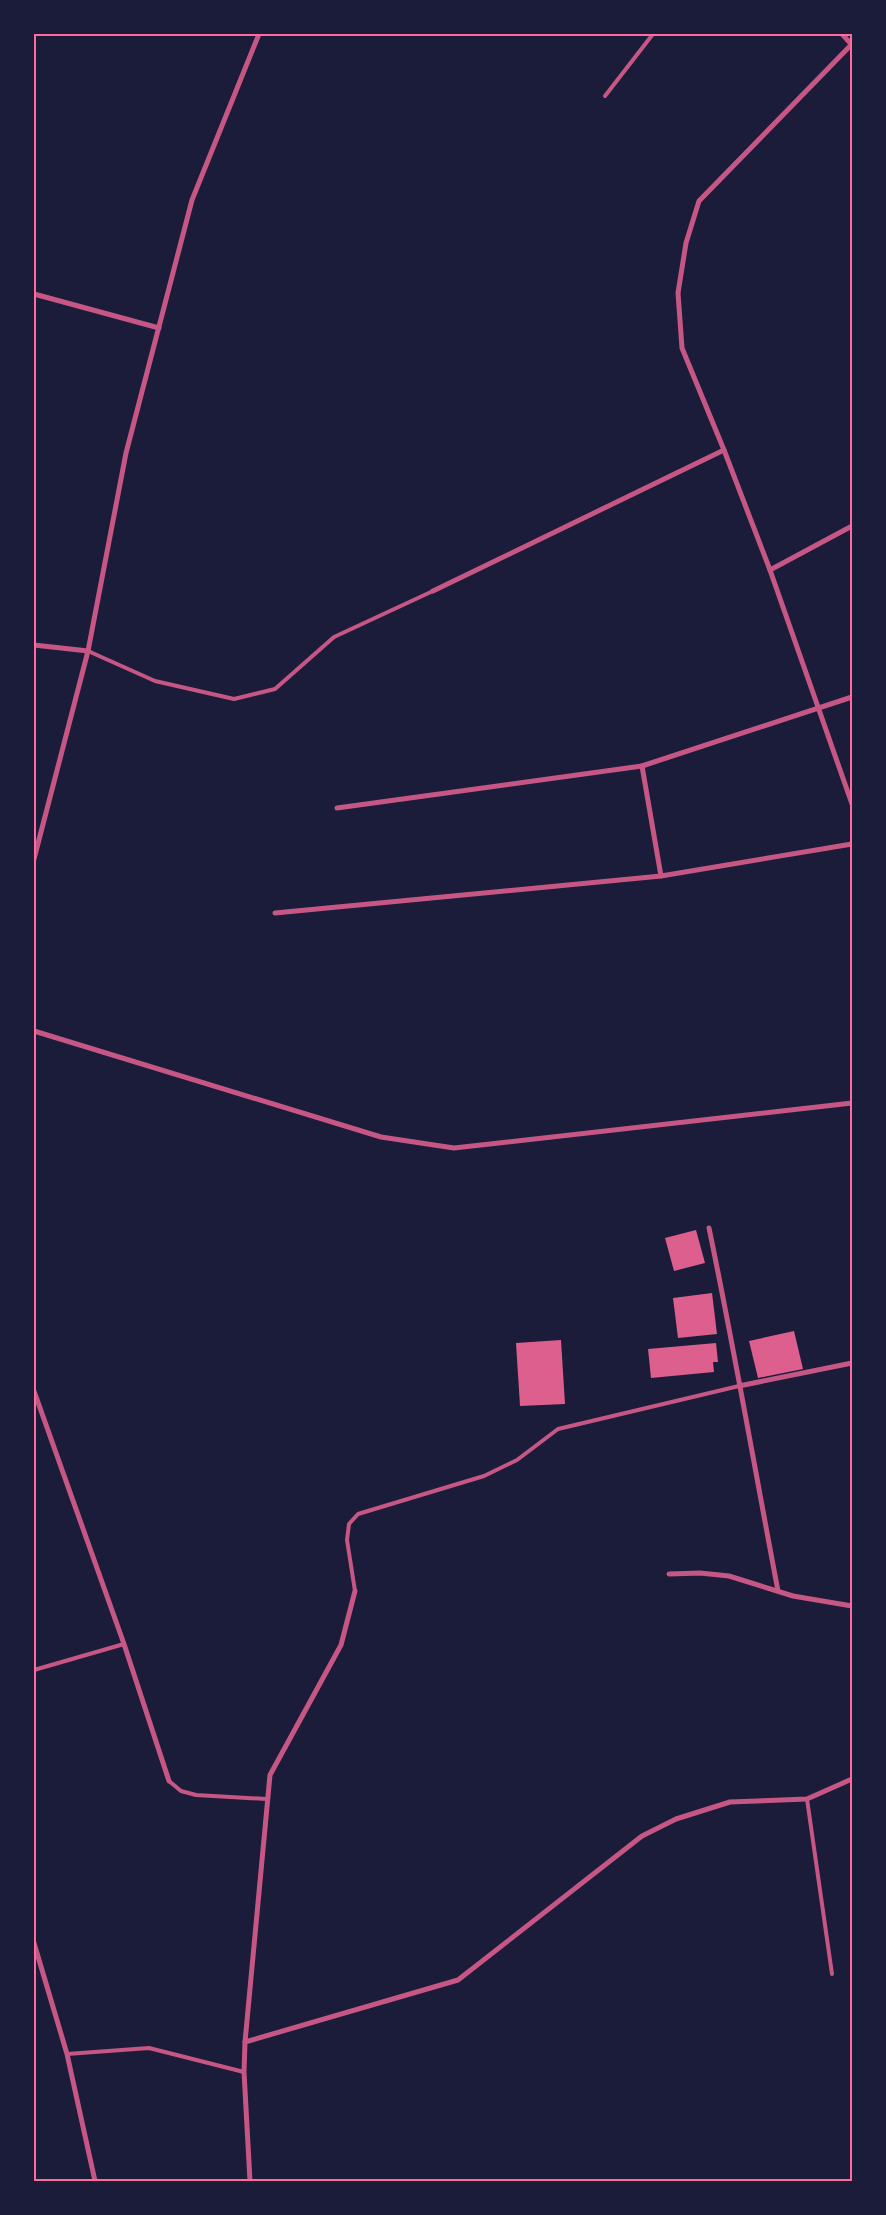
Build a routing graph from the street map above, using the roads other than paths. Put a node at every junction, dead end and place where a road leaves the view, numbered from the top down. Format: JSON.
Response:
{"nodes":[{"id":1,"x":259,"y":34,"type":"edge"},
{"id":2,"x":653,"y":34,"type":"edge"},
{"id":3,"x":842,"y":34,"type":"edge"},
{"id":4,"x":852,"y":44,"type":"edge"},
{"id":5,"x":605,"y":96,"type":"dead end"},
{"id":6,"x":34,"y":294,"type":"edge"},
{"id":7,"x":158,"y":328,"type":"junction"},
{"id":8,"x":724,"y":450,"type":"junction"},
{"id":9,"x":852,"y":526,"type":"edge"},
{"id":10,"x":770,"y":570,"type":"junction"},
{"id":11,"x":433,"y":591,"type":"joint"},
{"id":12,"x":34,"y":645,"type":"edge"},
{"id":13,"x":88,"y":651,"type":"junction"},
{"id":14,"x":852,"y":696,"type":"edge"},
{"id":15,"x":817,"y":707,"type":"junction"},
{"id":16,"x":642,"y":766,"type":"junction"},
{"id":17,"x":852,"y":804,"type":"edge"},
{"id":18,"x":337,"y":808,"type":"dead end"},
{"id":19,"x":852,"y":844,"type":"edge"},
{"id":20,"x":34,"y":859,"type":"edge"},
{"id":21,"x":661,"y":876,"type":"junction"},
{"id":22,"x":275,"y":913,"type":"dead end"},
{"id":23,"x":34,"y":1031,"type":"edge"},
{"id":24,"x":852,"y":1103,"type":"edge"},
{"id":25,"x":709,"y":1228,"type":"dead end"},
{"id":26,"x":852,"y":1363,"type":"edge"},
{"id":27,"x":739,"y":1386,"type":"junction"},
{"id":28,"x":34,"y":1391,"type":"edge"},
{"id":29,"x":669,"y":1574,"type":"dead end"},
{"id":30,"x":778,"y":1591,"type":"junction"},
{"id":31,"x":355,"y":1592,"type":"joint"},
{"id":32,"x":852,"y":1606,"type":"edge"},
{"id":33,"x":124,"y":1644,"type":"junction"},
{"id":34,"x":34,"y":1670,"type":"edge"},
{"id":35,"x":852,"y":1779,"type":"edge"},
{"id":36,"x":169,"y":1781,"type":"joint"},
{"id":37,"x":267,"y":1799,"type":"junction"},
{"id":38,"x":807,"y":1799,"type":"junction"},
{"id":39,"x":34,"y":1943,"type":"edge"},
{"id":40,"x":832,"y":1974,"type":"dead end"},
{"id":41,"x":244,"y":2042,"type":"junction"},
{"id":42,"x":67,"y":2054,"type":"junction"},
{"id":43,"x":244,"y":2072,"type":"junction"},
{"id":44,"x":95,"y":2181,"type":"edge"},
{"id":45,"x":250,"y":2181,"type":"edge"}],
"edges":[{"from":1,"to":7,"type":"street"},
{"from":2,"to":5,"type":"lane"},
{"from":3,"to":4,"type":"street"},
{"from":4,"to":8,"type":"street"},
{"from":6,"to":7,"type":"street"},
{"from":7,"to":13,"type":"street"},
{"from":8,"to":10,"type":"street"},
{"from":8,"to":11,"type":"street"},
{"from":9,"to":10,"type":"street"},
{"from":10,"to":15,"type":"street"},
{"from":11,"to":13,"type":"lane"},
{"from":12,"to":13,"type":"street"},
{"from":13,"to":20,"type":"street"},
{"from":14,"to":15,"type":"street"},
{"from":15,"to":16,"type":"street"},
{"from":15,"to":17,"type":"street"},
{"from":16,"to":18,"type":"street"},
{"from":16,"to":21,"type":"street"},
{"from":19,"to":21,"type":"street"},
{"from":21,"to":22,"type":"street"},
{"from":23,"to":24,"type":"street"},
{"from":25,"to":27,"type":"street"},
{"from":26,"to":27,"type":"street"},
{"from":27,"to":30,"type":"street"},
{"from":27,"to":31,"type":"lane"},
{"from":28,"to":33,"type":"street"},
{"from":29,"to":30,"type":"street"},
{"from":30,"to":32,"type":"street"},
{"from":31,"to":37,"type":"street"},
{"from":33,"to":34,"type":"lane"},
{"from":33,"to":36,"type":"street"},
{"from":35,"to":38,"type":"street"},
{"from":36,"to":37,"type":"lane"},
{"from":37,"to":41,"type":"street"},
{"from":38,"to":40,"type":"lane"},
{"from":38,"to":41,"type":"street"},
{"from":39,"to":42,"type":"street"},
{"from":41,"to":43,"type":"street"},
{"from":42,"to":43,"type":"lane"},
{"from":42,"to":44,"type":"street"},
{"from":43,"to":45,"type":"street"}]}
